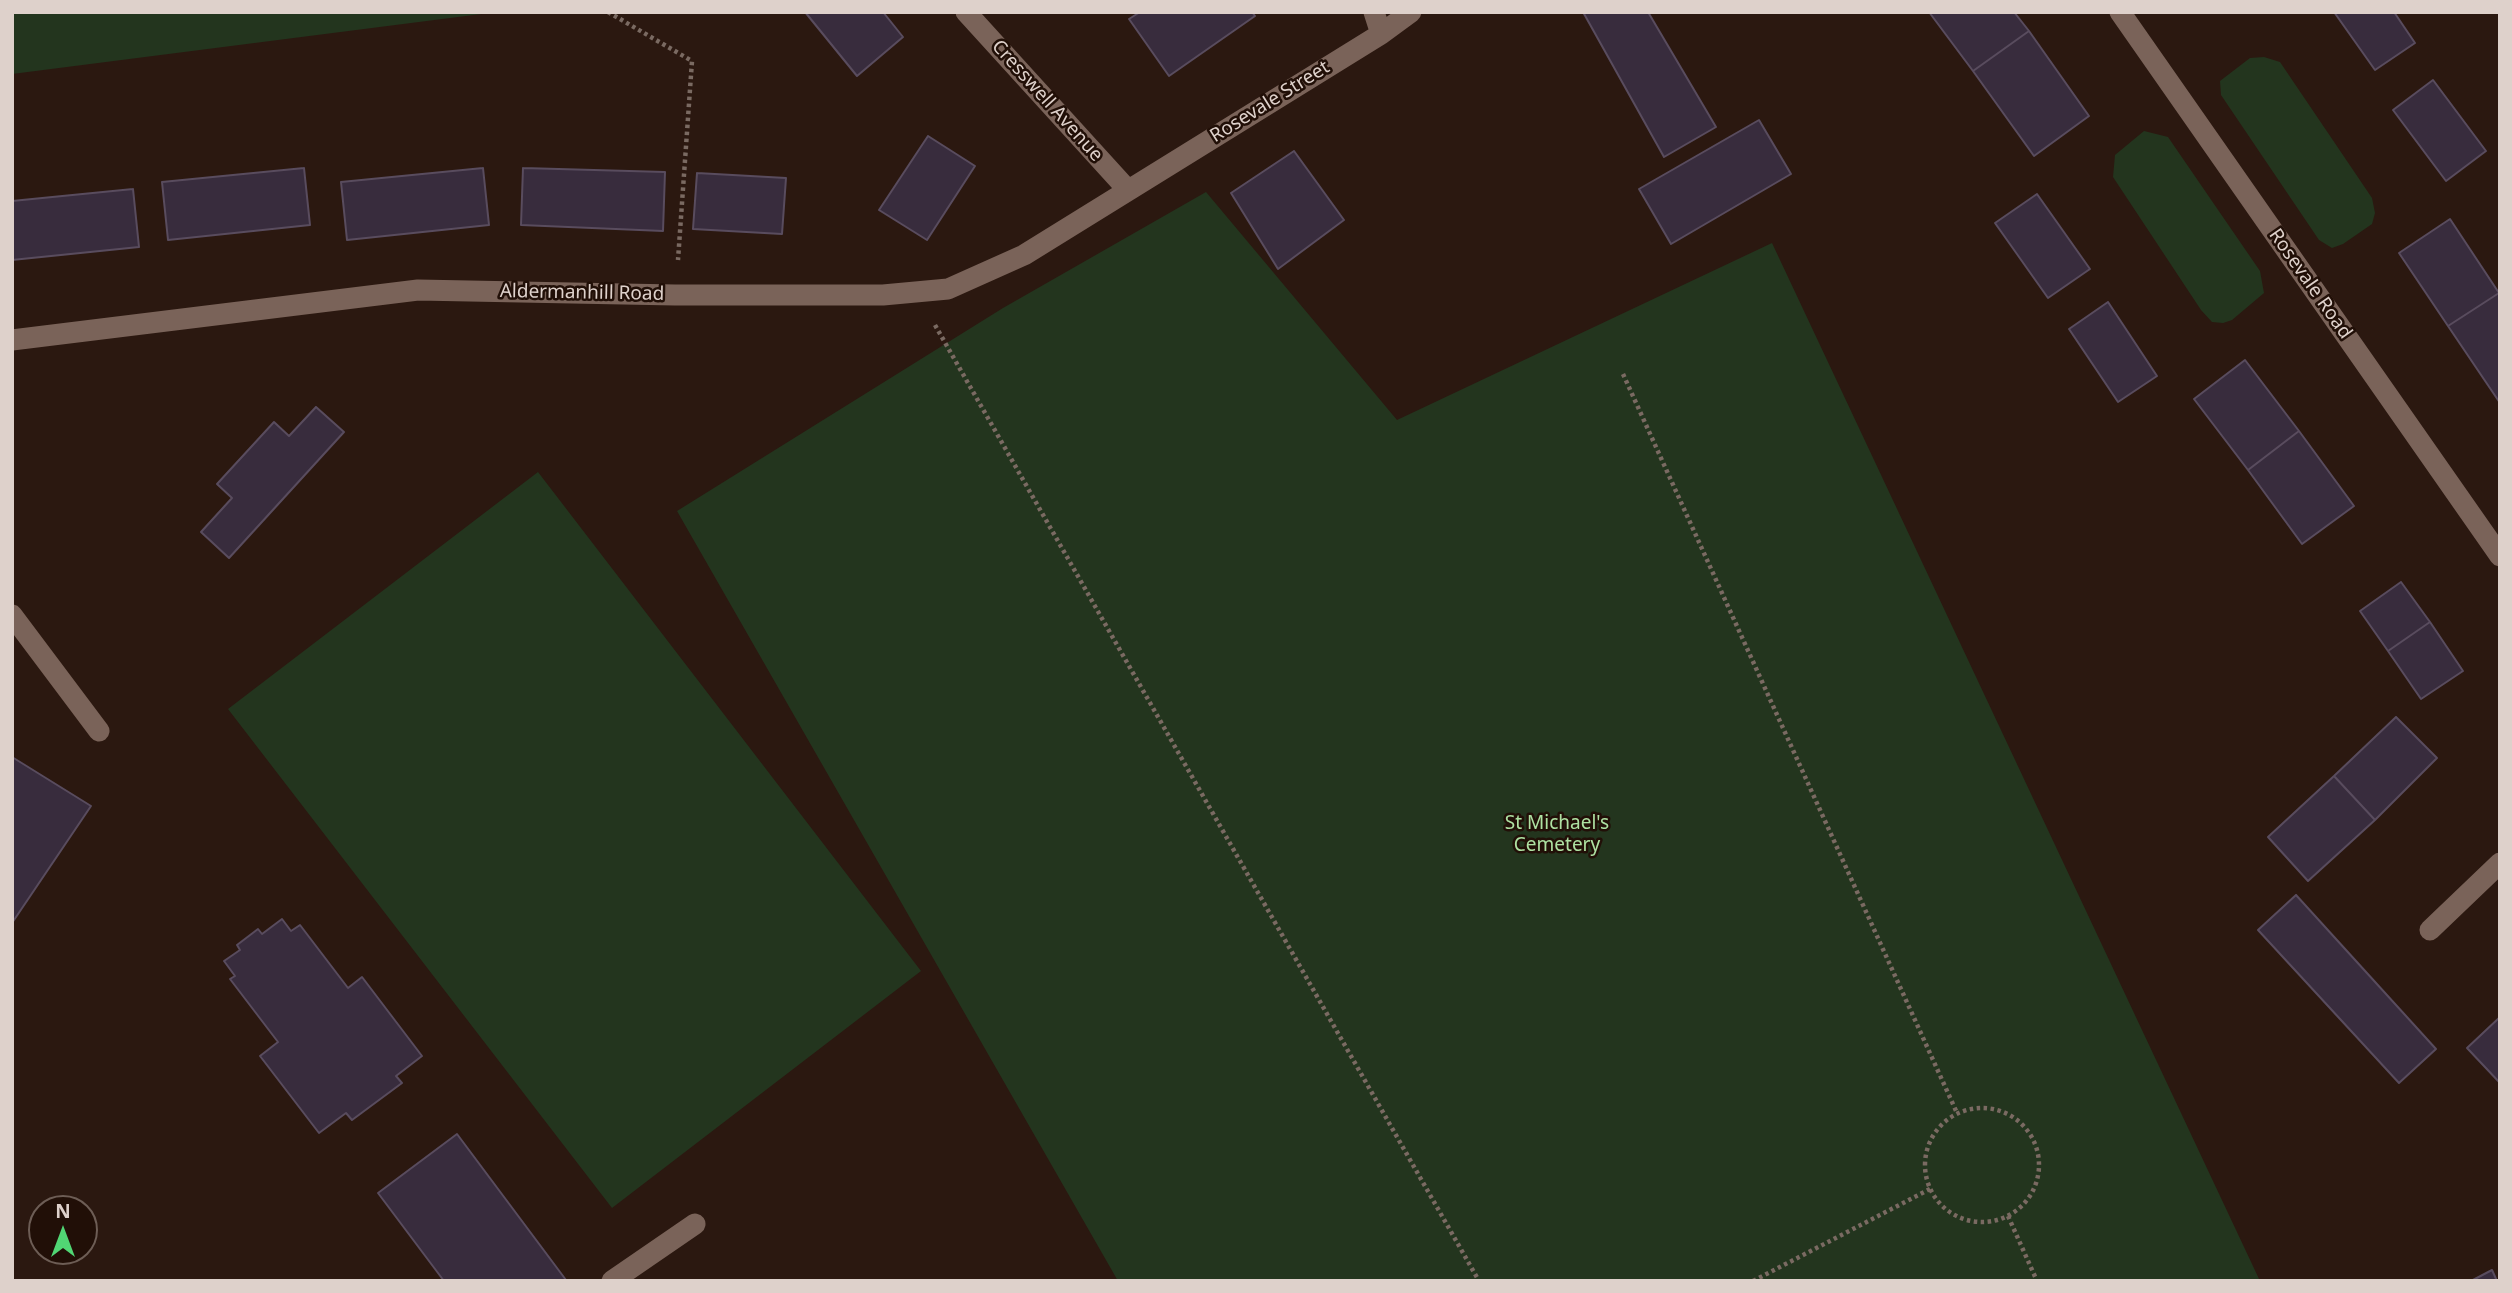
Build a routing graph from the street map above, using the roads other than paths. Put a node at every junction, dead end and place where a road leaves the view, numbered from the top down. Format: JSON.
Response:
{"nodes":[{"id":1,"x":966,"y":12,"type":"edge"},
{"id":2,"x":1374,"y":12,"type":"edge"},
{"id":3,"x":1411,"y":12,"type":"edge"},
{"id":4,"x":2120,"y":12,"type":"edge"},
{"id":5,"x":1381,"y":34,"type":"junction"},
{"id":6,"x":1127,"y":189,"type":"junction"},
{"id":7,"x":12,"y":340,"type":"edge"},
{"id":8,"x":2500,"y":556,"type":"edge"},
{"id":9,"x":12,"y":615,"type":"edge"},
{"id":10,"x":99,"y":732,"type":"dead end"},
{"id":11,"x":2500,"y":863,"type":"edge"},
{"id":12,"x":2430,"y":930,"type":"dead end"},
{"id":13,"x":695,"y":1224,"type":"dead end"},
{"id":14,"x":612,"y":1281,"type":"edge"}],
"edges":[{"from":1,"to":6,"type":"street","name":"Cresswell Avenue"},
{"from":2,"to":5,"type":"street"},
{"from":3,"to":5,"type":"street","name":"Rosevale Street"},
{"from":4,"to":8,"type":"street","name":"Rosevale Road"},
{"from":5,"to":6,"type":"street","name":"Rosevale Street"},
{"from":6,"to":7,"type":"street","name":"Aldermanhill Road"},
{"from":9,"to":10,"type":"street"},
{"from":11,"to":12,"type":"street"},
{"from":13,"to":14,"type":"street"}]}
